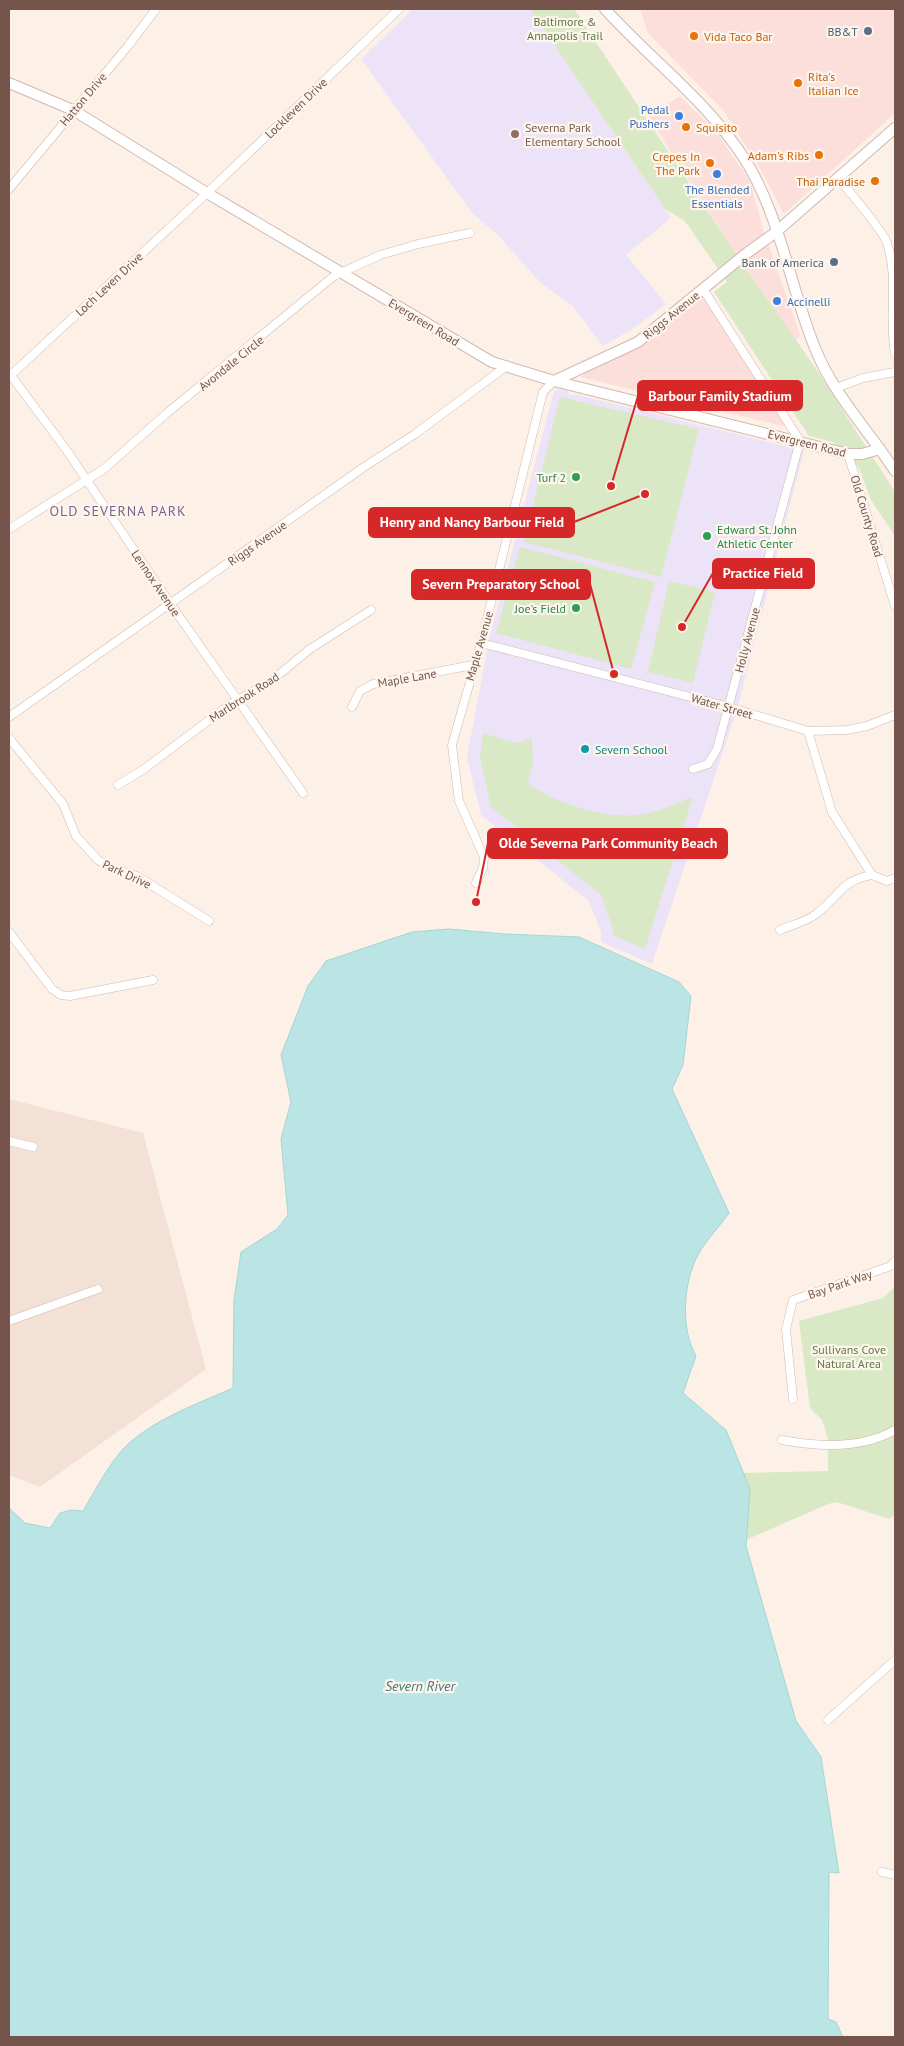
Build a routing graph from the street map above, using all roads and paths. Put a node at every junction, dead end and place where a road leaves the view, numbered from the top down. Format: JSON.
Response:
{"nodes":[{"id":1,"x":156,"y":9,"type":"edge"},
{"id":2,"x":399,"y":9,"type":"edge"},
{"id":3,"x":605,"y":9,"type":"edge"},
{"id":4,"x":9,"y":83,"type":"edge"},
{"id":5,"x":73,"y":110,"type":"junction"},
{"id":6,"x":895,"y":128,"type":"edge"},
{"id":7,"x":839,"y":179,"type":"junction"},
{"id":8,"x":9,"y":189,"type":"edge"},
{"id":9,"x":207,"y":193,"type":"junction"},
{"id":10,"x":470,"y":232,"type":"dead end"},
{"id":11,"x":776,"y":232,"type":"junction"},
{"id":12,"x":895,"y":239,"type":"edge"},
{"id":13,"x":887,"y":242,"type":"junction"},
{"id":14,"x":341,"y":273,"type":"junction"},
{"id":15,"x":703,"y":289,"type":"junction"},
{"id":16,"x":895,"y":353,"type":"edge"},
{"id":17,"x":504,"y":368,"type":"junction"},
{"id":18,"x":895,"y":372,"type":"edge"},
{"id":19,"x":10,"y":374,"type":"edge"},
{"id":20,"x":554,"y":381,"type":"junction"},
{"id":21,"x":836,"y":388,"type":"junction"},
{"id":22,"x":800,"y":442,"type":"junction"},
{"id":23,"x":880,"y":449,"type":"junction"},
{"id":24,"x":848,"y":454,"type":"junction"},
{"id":25,"x":895,"y":471,"type":"edge"},
{"id":26,"x":86,"y":482,"type":"junction"},
{"id":27,"x":9,"y":529,"type":"edge"},
{"id":28,"x":171,"y":603,"type":"junction"},
{"id":29,"x":895,"y":606,"type":"edge"},
{"id":30,"x":371,"y":610,"type":"dead end"},
{"id":31,"x":481,"y":644,"type":"junction"},
{"id":32,"x":473,"y":665,"type":"junction"},
{"id":33,"x":239,"y":700,"type":"junction"},
{"id":34,"x":352,"y":707,"type":"dead end"},
{"id":35,"x":729,"y":707,"type":"junction"},
{"id":36,"x":895,"y":715,"type":"edge"},
{"id":37,"x":9,"y":717,"type":"edge"},
{"id":38,"x":808,"y":731,"type":"junction"},
{"id":39,"x":9,"y":738,"type":"edge"},
{"id":40,"x":693,"y":768,"type":"dead end"},
{"id":41,"x":118,"y":785,"type":"dead end"},
{"id":42,"x":303,"y":793,"type":"dead end"},
{"id":43,"x":872,"y":875,"type":"junction"},
{"id":44,"x":895,"y":878,"type":"edge"},
{"id":45,"x":476,"y":884,"type":"dead end"},
{"id":46,"x":209,"y":921,"type":"dead end"},
{"id":47,"x":780,"y":930,"type":"dead end"},
{"id":48,"x":9,"y":932,"type":"edge"},
{"id":49,"x":153,"y":980,"type":"dead end"},
{"id":50,"x":9,"y":1141,"type":"edge"},
{"id":51,"x":33,"y":1147,"type":"dead end"},
{"id":52,"x":895,"y":1262,"type":"edge"},
{"id":53,"x":98,"y":1289,"type":"dead end"},
{"id":54,"x":9,"y":1321,"type":"edge"},
{"id":55,"x":793,"y":1400,"type":"dead end"},
{"id":56,"x":895,"y":1430,"type":"edge"},
{"id":57,"x":782,"y":1440,"type":"dead end"},
{"id":58,"x":895,"y":1660,"type":"edge"},
{"id":59,"x":828,"y":1720,"type":"dead end"},
{"id":60,"x":882,"y":1872,"type":"dead end"},
{"id":61,"x":895,"y":1875,"type":"edge"}],
"edges":[{"from":1,"to":5,"type":"street","name":"Hatton Drive"},
{"from":2,"to":9,"type":"street","name":"Lockleven Drive"},
{"from":3,"to":11,"type":"street"},
{"from":4,"to":5,"type":"street","name":"Evergreen Road"},
{"from":5,"to":8,"type":"street","name":"Hatton Drive"},
{"from":5,"to":9,"type":"street","name":"Evergreen Road"},
{"from":6,"to":7,"type":"street","name":"Riggs Avenue"},
{"from":7,"to":11,"type":"street","name":"Riggs Avenue"},
{"from":7,"to":13,"type":"street"},
{"from":9,"to":14,"type":"street","name":"Evergreen Road"},
{"from":9,"to":19,"type":"street","name":"Loch Leven Drive"},
{"from":10,"to":14,"type":"street","name":"Avondale Circle"},
{"from":11,"to":15,"type":"street","name":"Riggs Avenue"},
{"from":11,"to":21,"type":"street"},
{"from":12,"to":13,"type":"street"},
{"from":13,"to":16,"type":"street"},
{"from":14,"to":17,"type":"street","name":"Evergreen Road"},
{"from":14,"to":26,"type":"street","name":"Avondale Circle"},
{"from":15,"to":20,"type":"street","name":"Riggs Avenue"},
{"from":15,"to":22,"type":"street"},
{"from":17,"to":20,"type":"street","name":"Evergreen Road"},
{"from":17,"to":28,"type":"street","name":"Riggs Avenue"},
{"from":18,"to":21,"type":"street"},
{"from":19,"to":26,"type":"street","name":"Lennox Avenue"},
{"from":20,"to":22,"type":"street","name":"Evergreen Road"},
{"from":20,"to":31,"type":"street","name":"Maple Avenue"},
{"from":21,"to":23,"type":"street"},
{"from":22,"to":24,"type":"street","name":"Evergreen Road"},
{"from":22,"to":35,"type":"street","name":"Holly Avenue"},
{"from":23,"to":24,"type":"street","name":"Evergreen Road"},
{"from":23,"to":25,"type":"street"},
{"from":24,"to":29,"type":"street","name":"Old County Road"},
{"from":26,"to":27,"type":"street","name":"Avondale Circle"},
{"from":26,"to":28,"type":"street","name":"Lennox Avenue"},
{"from":28,"to":33,"type":"street","name":"Lennox Avenue"},
{"from":28,"to":37,"type":"street","name":"Riggs Avenue"},
{"from":30,"to":33,"type":"street","name":"Marlbrook Road"},
{"from":31,"to":32,"type":"street","name":"Maple Avenue"},
{"from":31,"to":35,"type":"street","name":"Water Street"},
{"from":32,"to":34,"type":"street","name":"Maple Lane"},
{"from":32,"to":45,"type":"street","name":"Maple Avenue"},
{"from":33,"to":41,"type":"street","name":"Marlbrook Road"},
{"from":33,"to":42,"type":"street","name":"Lennox Avenue"},
{"from":35,"to":38,"type":"street","name":"Water Street"},
{"from":35,"to":40,"type":"street","name":"Holly Avenue"},
{"from":36,"to":38,"type":"street","name":"Water Street"},
{"from":38,"to":43,"type":"street"},
{"from":39,"to":46,"type":"street","name":"Park Drive"},
{"from":43,"to":44,"type":"street"},
{"from":43,"to":47,"type":"street"},
{"from":48,"to":49,"type":"street"},
{"from":50,"to":51,"type":"street"},
{"from":52,"to":55,"type":"street","name":"Bay Park Way"},
{"from":53,"to":54,"type":"street"},
{"from":56,"to":57,"type":"street"},
{"from":58,"to":59,"type":"street"},
{"from":60,"to":61,"type":"street"}]}
